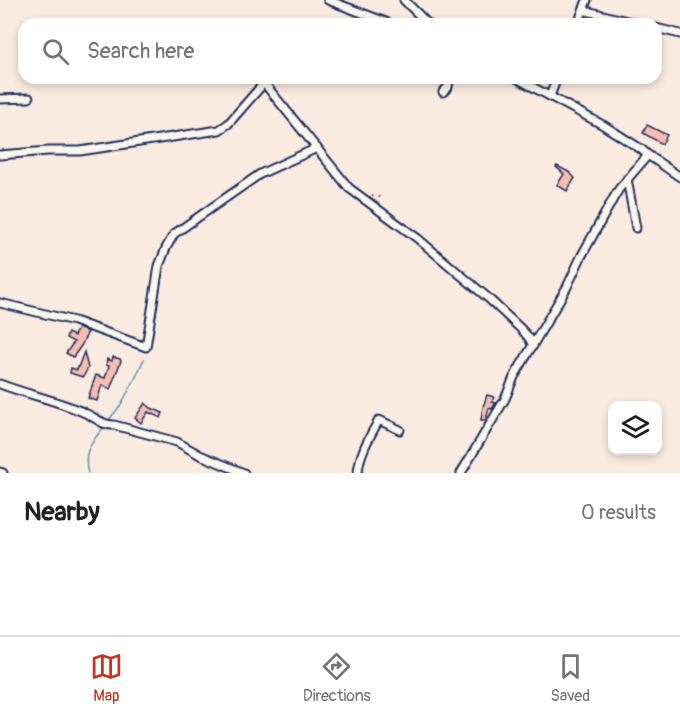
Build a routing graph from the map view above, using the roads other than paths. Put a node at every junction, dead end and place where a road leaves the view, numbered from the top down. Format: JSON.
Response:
{"nodes":[{"id":1,"x":328,"y":0,"type":"edge"},
{"id":2,"x":404,"y":0,"type":"edge"},
{"id":3,"x":587,"y":0,"type":"edge"},
{"id":4,"x":583,"y":10,"type":"junction"},
{"id":5,"x":375,"y":18,"type":"edge"},
{"id":6,"x":422,"y":18,"type":"edge"},
{"id":7,"x":580,"y":18,"type":"edge"},
{"id":8,"x":615,"y":18,"type":"edge"},
{"id":9,"x":662,"y":30,"type":"edge"},
{"id":10,"x":680,"y":34,"type":"edge"},
{"id":11,"x":263,"y":84,"type":"edge"},
{"id":12,"x":265,"y":84,"type":"edge"},
{"id":13,"x":449,"y":84,"type":"edge"},
{"id":14,"x":527,"y":84,"type":"edge"},
{"id":15,"x":555,"y":84,"type":"edge"},
{"id":16,"x":443,"y":92,"type":"dead end"},
{"id":17,"x":550,"y":96,"type":"junction"},
{"id":18,"x":29,"y":98,"type":"dead end"},
{"id":19,"x":0,"y":99,"type":"edge"},
{"id":20,"x":317,"y":148,"type":"junction"},
{"id":21,"x":0,"y":155,"type":"edge"},
{"id":22,"x":648,"y":155,"type":"junction"},
{"id":23,"x":680,"y":177,"type":"edge"},
{"id":24,"x":627,"y":179,"type":"junction"},
{"id":25,"x":636,"y":228,"type":"dead end"},
{"id":26,"x":0,"y":303,"type":"edge"},
{"id":27,"x":532,"y":346,"type":"junction"},
{"id":28,"x":0,"y":384,"type":"edge"},
{"id":29,"x":400,"y":430,"type":"dead end"},
{"id":30,"x":244,"y":473,"type":"edge"},
{"id":31,"x":358,"y":473,"type":"edge"},
{"id":32,"x":461,"y":473,"type":"edge"}],
"edges":[{"from":1,"to":5,"type":"street"},
{"from":2,"to":6,"type":"street"},
{"from":3,"to":4,"type":"street"},
{"from":4,"to":7,"type":"street"},
{"from":4,"to":8,"type":"street"},
{"from":9,"to":10,"type":"street"},
{"from":11,"to":21,"type":"street"},
{"from":12,"to":20,"type":"street"},
{"from":13,"to":16,"type":"street"},
{"from":14,"to":17,"type":"street"},
{"from":15,"to":17,"type":"street"},
{"from":17,"to":22,"type":"street"},
{"from":18,"to":19,"type":"street"},
{"from":20,"to":26,"type":"street"},
{"from":20,"to":27,"type":"street"},
{"from":22,"to":23,"type":"street"},
{"from":22,"to":24,"type":"street"},
{"from":24,"to":25,"type":"street"},
{"from":24,"to":27,"type":"street"},
{"from":27,"to":32,"type":"street"},
{"from":28,"to":30,"type":"street"},
{"from":29,"to":31,"type":"street"}]}
